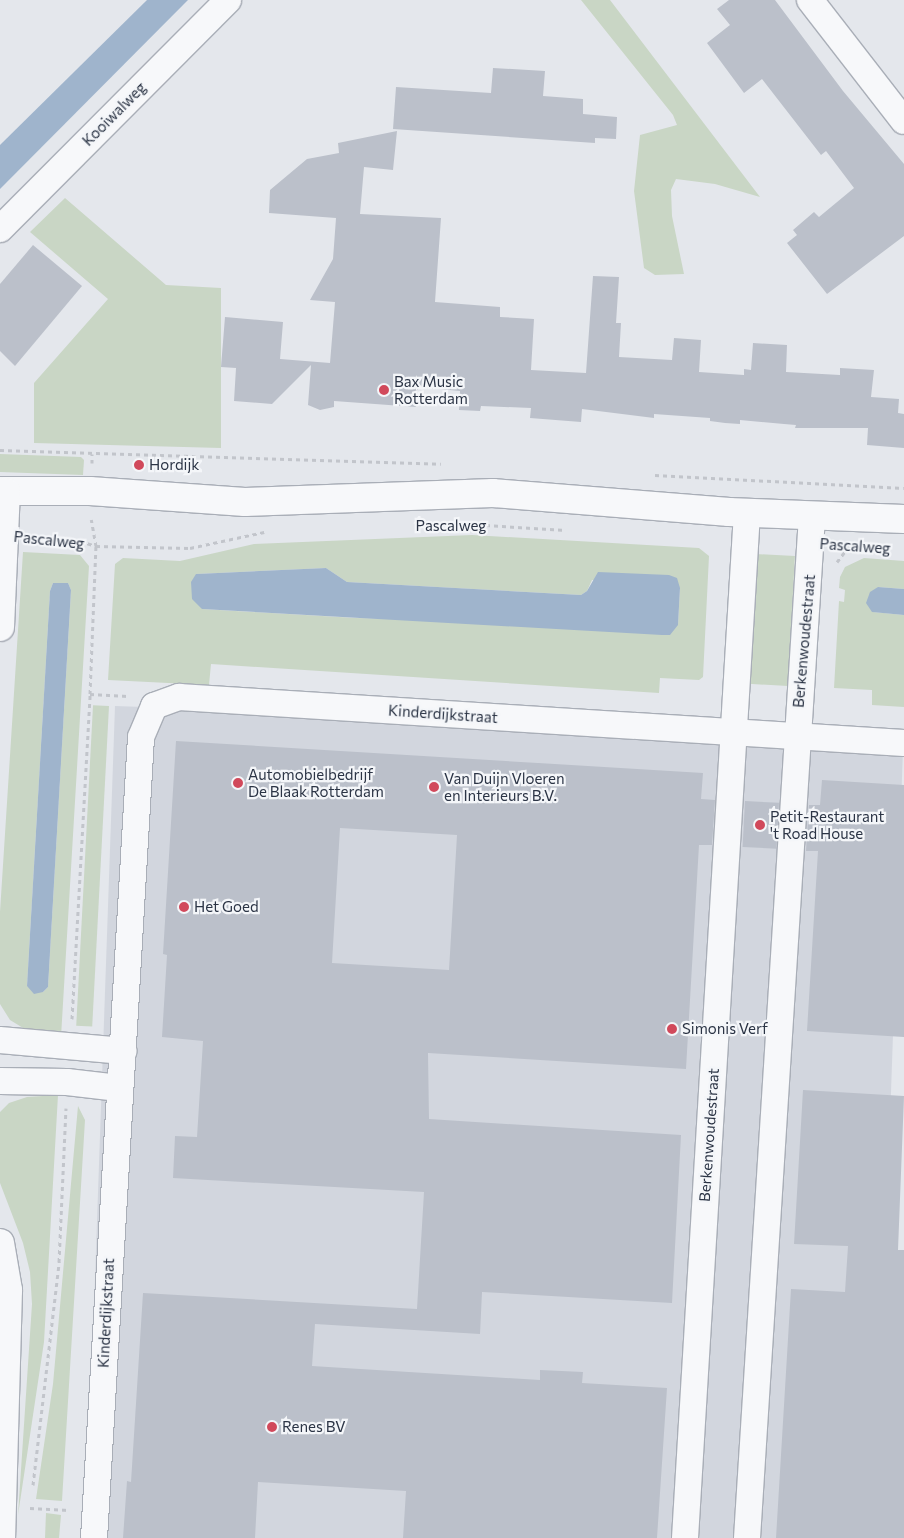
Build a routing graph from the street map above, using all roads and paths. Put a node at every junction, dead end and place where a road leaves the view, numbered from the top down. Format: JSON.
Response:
{"nodes":[{"id":1,"x":228,"y":0,"type":"edge"},
{"id":2,"x":810,"y":0,"type":"edge"},
{"id":3,"x":904,"y":121,"type":"edge"},
{"id":4,"x":0,"y":229,"type":"edge"},
{"id":5,"x":0,"y":450,"type":"edge"},
{"id":6,"x":92,"y":454,"type":"dead end"},
{"id":7,"x":3,"y":491,"type":"edge"},
{"id":8,"x":747,"y":513,"type":"junction"},
{"id":9,"x":812,"y":516,"type":"junction"},
{"id":10,"x":904,"y":519,"type":"edge"},
{"id":11,"x":459,"y":524,"type":"dead end"},
{"id":12,"x":568,"y":530,"type":"dead end"},
{"id":13,"x":273,"y":531,"type":"dead end"},
{"id":14,"x":5,"y":536,"type":"junction"},
{"id":15,"x":812,"y":544,"type":"junction"},
{"id":16,"x":859,"y":546,"type":"dead end"},
{"id":17,"x":0,"y":627,"type":"edge"},
{"id":18,"x":90,"y":694,"type":"dead end"},
{"id":19,"x":154,"y":706,"type":"junction"},
{"id":20,"x":734,"y":732,"type":"junction"},
{"id":21,"x":796,"y":736,"type":"junction"},
{"id":22,"x":904,"y":743,"type":"edge"},
{"id":23,"x":0,"y":1040,"type":"edge"},
{"id":24,"x":124,"y":1051,"type":"junction"},
{"id":25,"x":0,"y":1081,"type":"edge"},
{"id":26,"x":119,"y":1088,"type":"junction"},
{"id":27,"x":0,"y":1243,"type":"edge"},
{"id":28,"x":30,"y":1508,"type":"dead end"},
{"id":29,"x":95,"y":1511,"type":"junction"},
{"id":30,"x":1,"y":1538,"type":"edge"},
{"id":31,"x":94,"y":1538,"type":"edge"},
{"id":32,"x":685,"y":1538,"type":"edge"},
{"id":33,"x":747,"y":1538,"type":"edge"}],
"edges":[{"from":1,"to":4,"type":"street","name":"Kooiwalweg"},
{"from":2,"to":3,"type":"street"},
{"from":5,"to":6,"type":"path"},
{"from":7,"to":8,"type":"street","name":"Pascalweg"},
{"from":7,"to":14,"type":"street"},
{"from":8,"to":9,"type":"street","name":"Pascalweg"},
{"from":8,"to":20,"type":"street","name":"Berkenwoudestraat"},
{"from":9,"to":10,"type":"street","name":"Pascalweg"},
{"from":9,"to":15,"type":"street","name":"Berkenwoudestraat"},
{"from":11,"to":12,"type":"path","name":"Pascalweg"},
{"from":13,"to":14,"type":"path","name":"Pascalweg"},
{"from":14,"to":17,"type":"street"},
{"from":15,"to":16,"type":"path","name":"Pascalweg"},
{"from":15,"to":21,"type":"street","name":"Berkenwoudestraat"},
{"from":18,"to":19,"type":"path"},
{"from":19,"to":20,"type":"street","name":"Kinderdijkstraat"},
{"from":19,"to":24,"type":"street","name":"Kinderdijkstraat"},
{"from":20,"to":21,"type":"street"},
{"from":20,"to":32,"type":"street","name":"Berkenwoudestraat"},
{"from":21,"to":22,"type":"street"},
{"from":21,"to":33,"type":"street","name":"Berkenwoudestraat"},
{"from":23,"to":24,"type":"street"},
{"from":24,"to":26,"type":"street","name":"Kinderdijkstraat"},
{"from":25,"to":26,"type":"street"},
{"from":26,"to":29,"type":"street","name":"Kinderdijkstraat"},
{"from":27,"to":30,"type":"street"},
{"from":28,"to":29,"type":"path"},
{"from":29,"to":31,"type":"street","name":"Kinderdijkstraat"}]}
